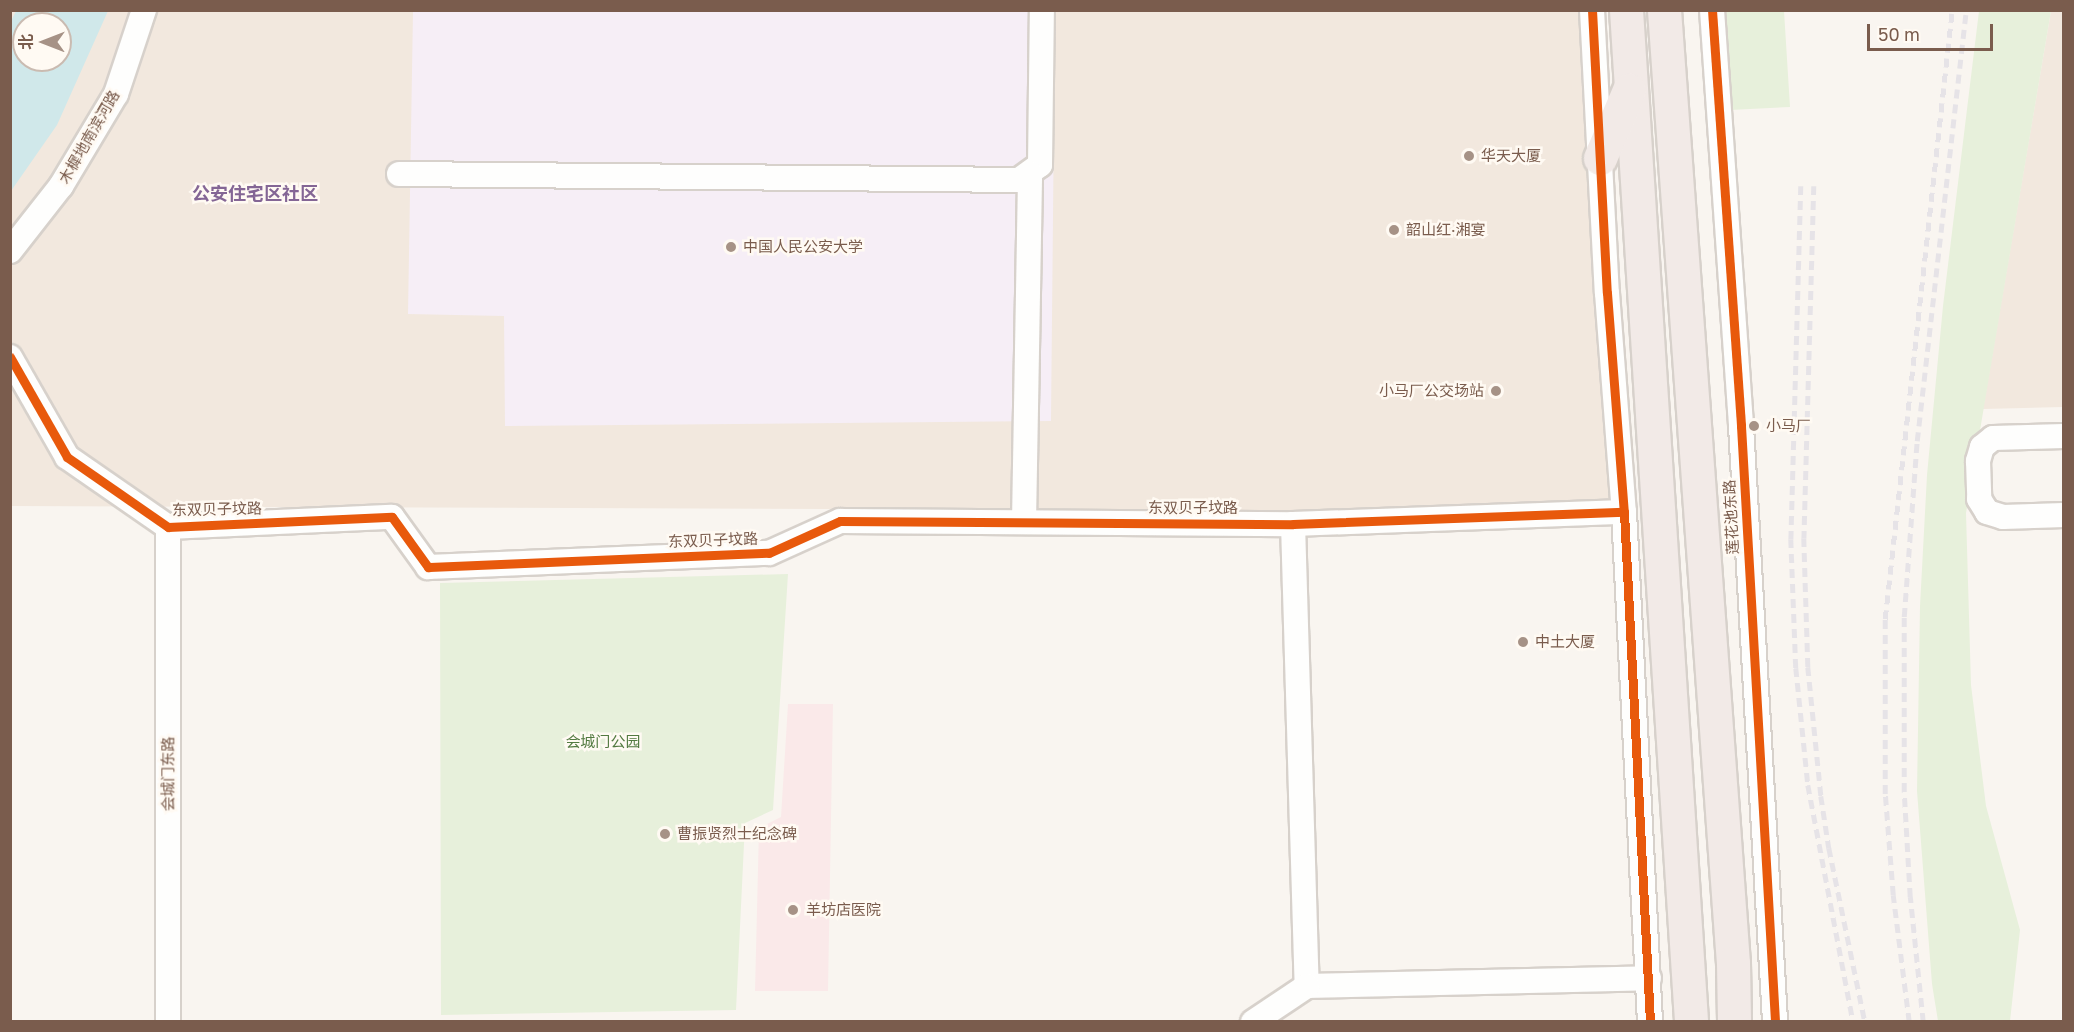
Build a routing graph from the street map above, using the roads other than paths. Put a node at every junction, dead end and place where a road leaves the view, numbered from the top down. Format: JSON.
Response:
{"nodes":[{"id":1,"x":144,"y":10,"type":"edge"},
{"id":2,"x":1042,"y":10,"type":"edge"},
{"id":3,"x":1592,"y":10,"type":"edge"},
{"id":4,"x":1626,"y":10,"type":"edge"},
{"id":5,"x":1664,"y":10,"type":"edge"},
{"id":6,"x":1712,"y":10,"type":"edge"},
{"id":7,"x":1631,"y":86,"type":"junction"},
{"id":8,"x":1600,"y":158,"type":"junction"},
{"id":9,"x":1030,"y":172,"type":"junction"},
{"id":10,"x":399,"y":174,"type":"dead end"},
{"id":11,"x":10,"y":251,"type":"edge"},
{"id":12,"x":10,"y":357,"type":"edge"},
{"id":13,"x":2064,"y":436,"type":"edge"},
{"id":14,"x":1623,"y":512,"type":"junction"},
{"id":15,"x":2064,"y":515,"type":"edge"},
{"id":16,"x":1024,"y":522,"type":"junction"},
{"id":17,"x":1293,"y":524,"type":"junction"},
{"id":18,"x":168,"y":527,"type":"junction"},
{"id":19,"x":1733,"y":963,"type":"junction"},
{"id":20,"x":1649,"y":978,"type":"junction"},
{"id":21,"x":1690,"y":983,"type":"junction"},
{"id":22,"x":1307,"y":986,"type":"junction"},
{"id":23,"x":168,"y":1022,"type":"edge"},
{"id":24,"x":1253,"y":1022,"type":"edge"},
{"id":25,"x":1650,"y":1022,"type":"edge"},
{"id":26,"x":1682,"y":1022,"type":"edge"},
{"id":27,"x":1691,"y":1022,"type":"edge"},
{"id":28,"x":1734,"y":1022,"type":"edge"},
{"id":29,"x":1749,"y":1022,"type":"edge"},
{"id":30,"x":1775,"y":1022,"type":"edge"}],
"edges":[{"from":1,"to":11,"type":"street","name":"木樨地南滨河路"},
{"from":2,"to":9,"type":"street"},
{"from":3,"to":8,"type":"street"},
{"from":4,"to":7,"type":"highway"},
{"from":5,"to":19,"type":"highway","name":"莲花池东路"},
{"from":6,"to":30,"type":"street","name":"莲花池东路"},
{"from":7,"to":8,"type":"highway"},
{"from":7,"to":21,"type":"highway"},
{"from":8,"to":14,"type":"street"},
{"from":9,"to":10,"type":"street"},
{"from":9,"to":16,"type":"street"},
{"from":12,"to":18,"type":"street","name":"东双贝子坟路"},
{"from":13,"to":15,"type":"street"},
{"from":14,"to":17,"type":"street","name":"东双贝子坟路"},
{"from":14,"to":20,"type":"street"},
{"from":16,"to":17,"type":"street","name":"东双贝子坟路"},
{"from":16,"to":18,"type":"street","name":"东双贝子坟路"},
{"from":17,"to":22,"type":"street"},
{"from":18,"to":23,"type":"street","name":"会城门东路"},
{"from":19,"to":28,"type":"highway","name":"莲花池东路"},
{"from":19,"to":29,"type":"highway"},
{"from":20,"to":22,"type":"street"},
{"from":20,"to":25,"type":"street"},
{"from":21,"to":26,"type":"highway"},
{"from":21,"to":27,"type":"highway"},
{"from":22,"to":24,"type":"street"}]}
